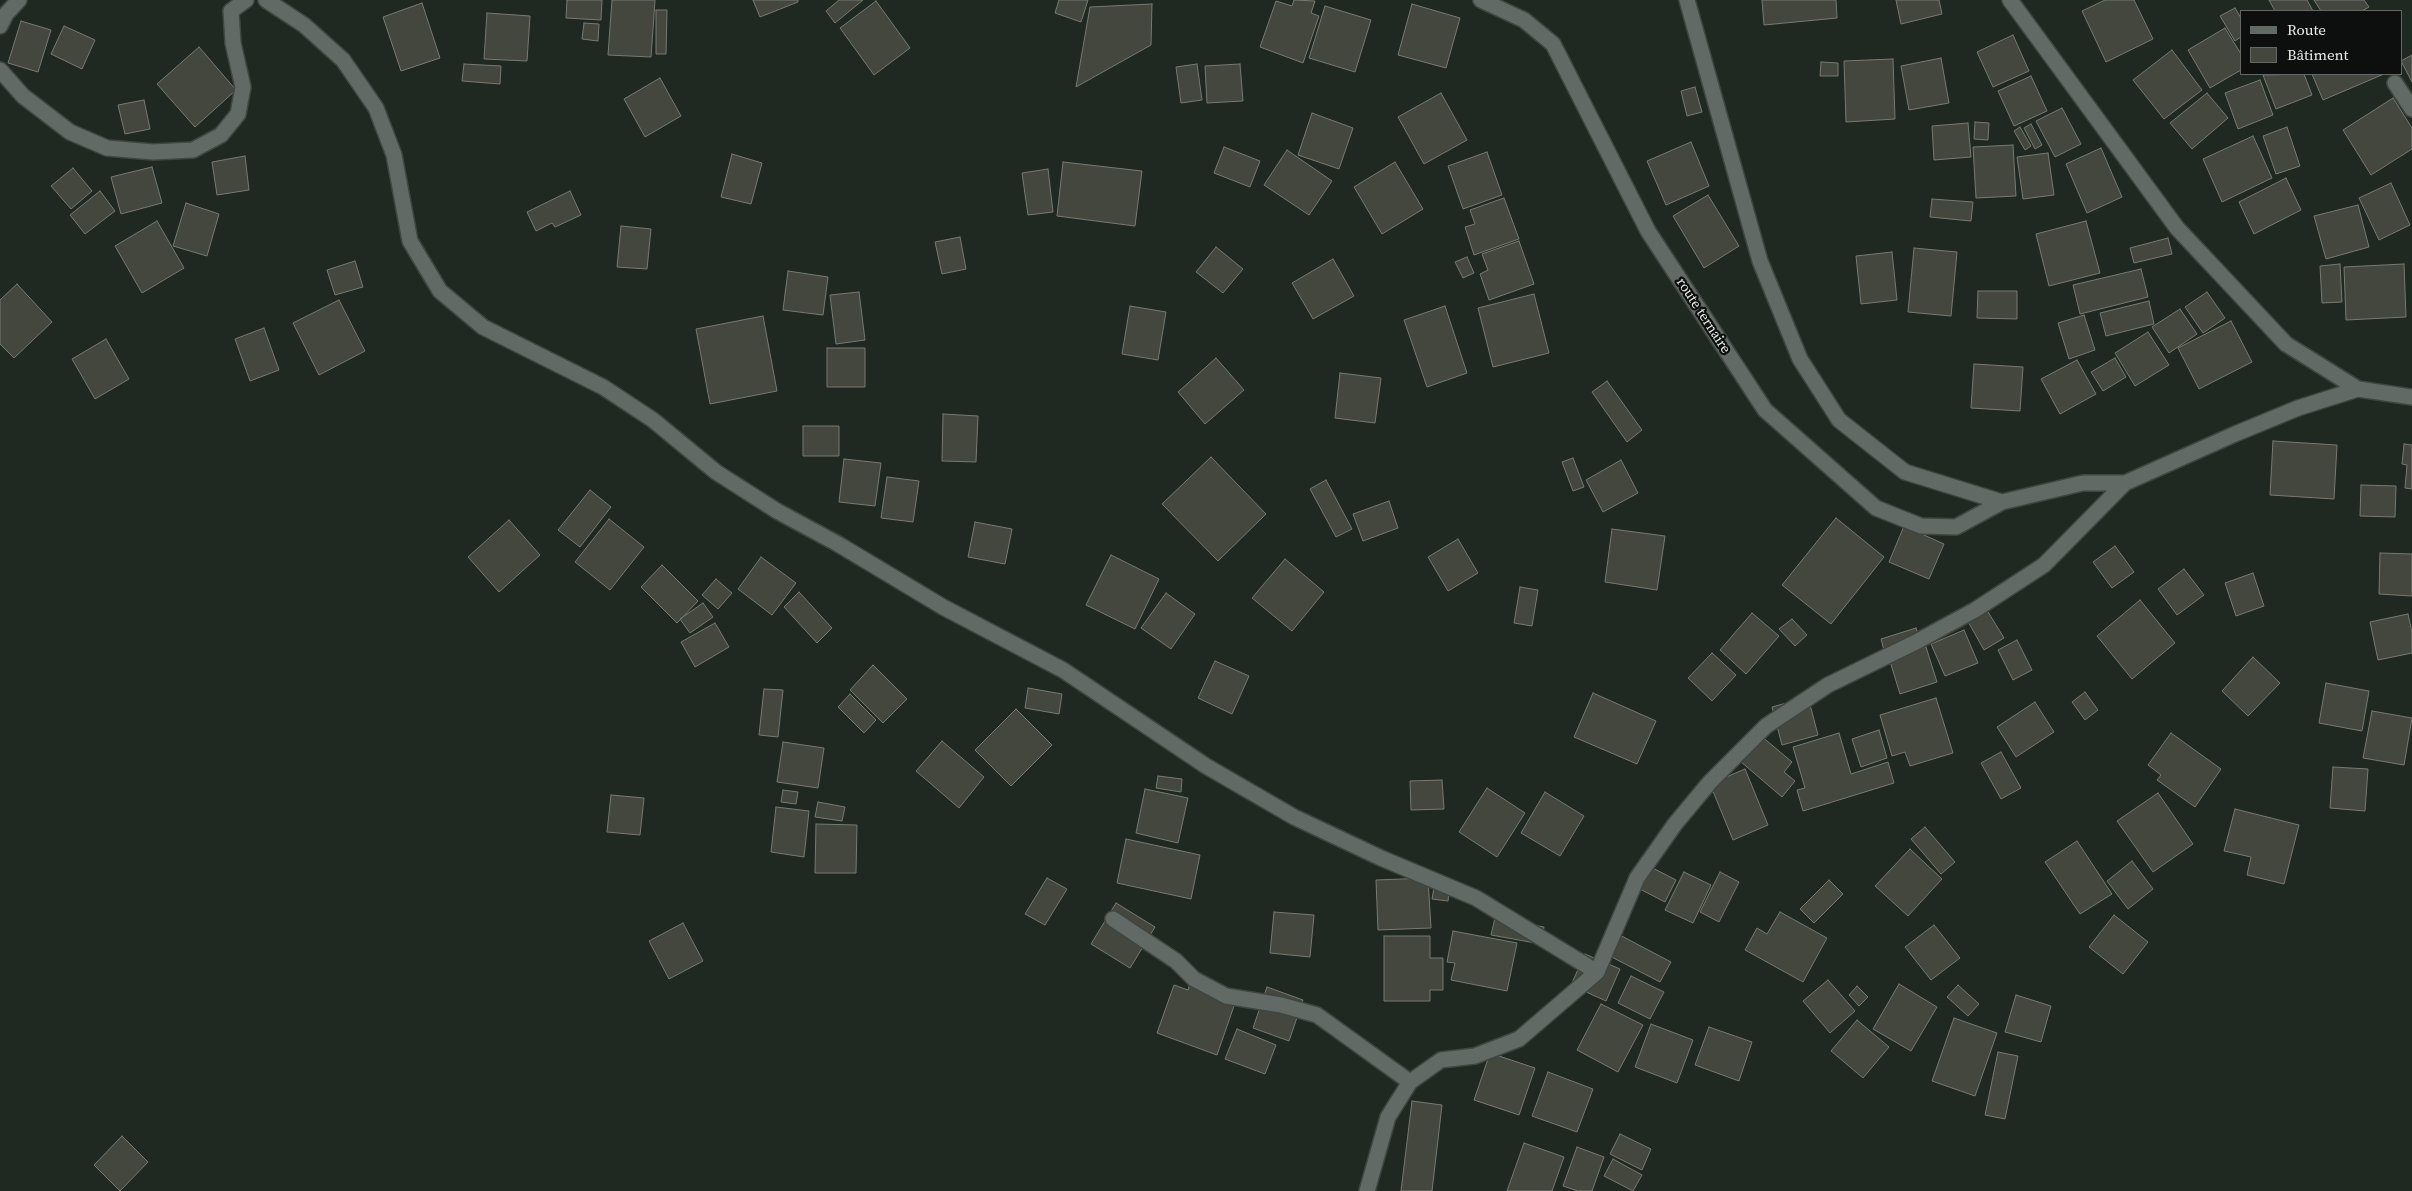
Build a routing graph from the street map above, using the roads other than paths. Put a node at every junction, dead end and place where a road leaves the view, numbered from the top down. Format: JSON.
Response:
{"nodes":[{"id":1,"x":19,"y":0,"type":"edge"},
{"id":2,"x":246,"y":0,"type":"edge"},
{"id":3,"x":266,"y":0,"type":"edge"},
{"id":4,"x":1481,"y":0,"type":"edge"},
{"id":5,"x":1687,"y":0,"type":"edge"},
{"id":6,"x":2010,"y":0,"type":"edge"},
{"id":7,"x":0,"y":26,"type":"edge"},
{"id":8,"x":0,"y":70,"type":"edge"},
{"id":9,"x":2395,"y":83,"type":"dead end"},
{"id":10,"x":2412,"y":109,"type":"edge"},
{"id":11,"x":2358,"y":388,"type":"junction"},
{"id":12,"x":2412,"y":397,"type":"edge"},
{"id":13,"x":2125,"y":483,"type":"junction"},
{"id":14,"x":2002,"y":502,"type":"junction"},
{"id":15,"x":1113,"y":919,"type":"dead end"},
{"id":16,"x":1597,"y":972,"type":"junction"},
{"id":17,"x":1410,"y":1082,"type":"junction"},
{"id":18,"x":1367,"y":1191,"type":"edge"}],
"edges":[{"from":1,"to":7,"type":"street"},
{"from":2,"to":8,"type":"street"},
{"from":3,"to":16,"type":"street"},
{"from":4,"to":14,"type":"street","name":"route ternaire"},
{"from":5,"to":14,"type":"street"},
{"from":6,"to":11,"type":"street"},
{"from":9,"to":10,"type":"street"},
{"from":11,"to":12,"type":"street"},
{"from":11,"to":13,"type":"street"},
{"from":13,"to":14,"type":"street","name":"route ternaire"},
{"from":13,"to":16,"type":"street"},
{"from":15,"to":17,"type":"street"},
{"from":16,"to":17,"type":"street"},
{"from":17,"to":18,"type":"street"}]}
